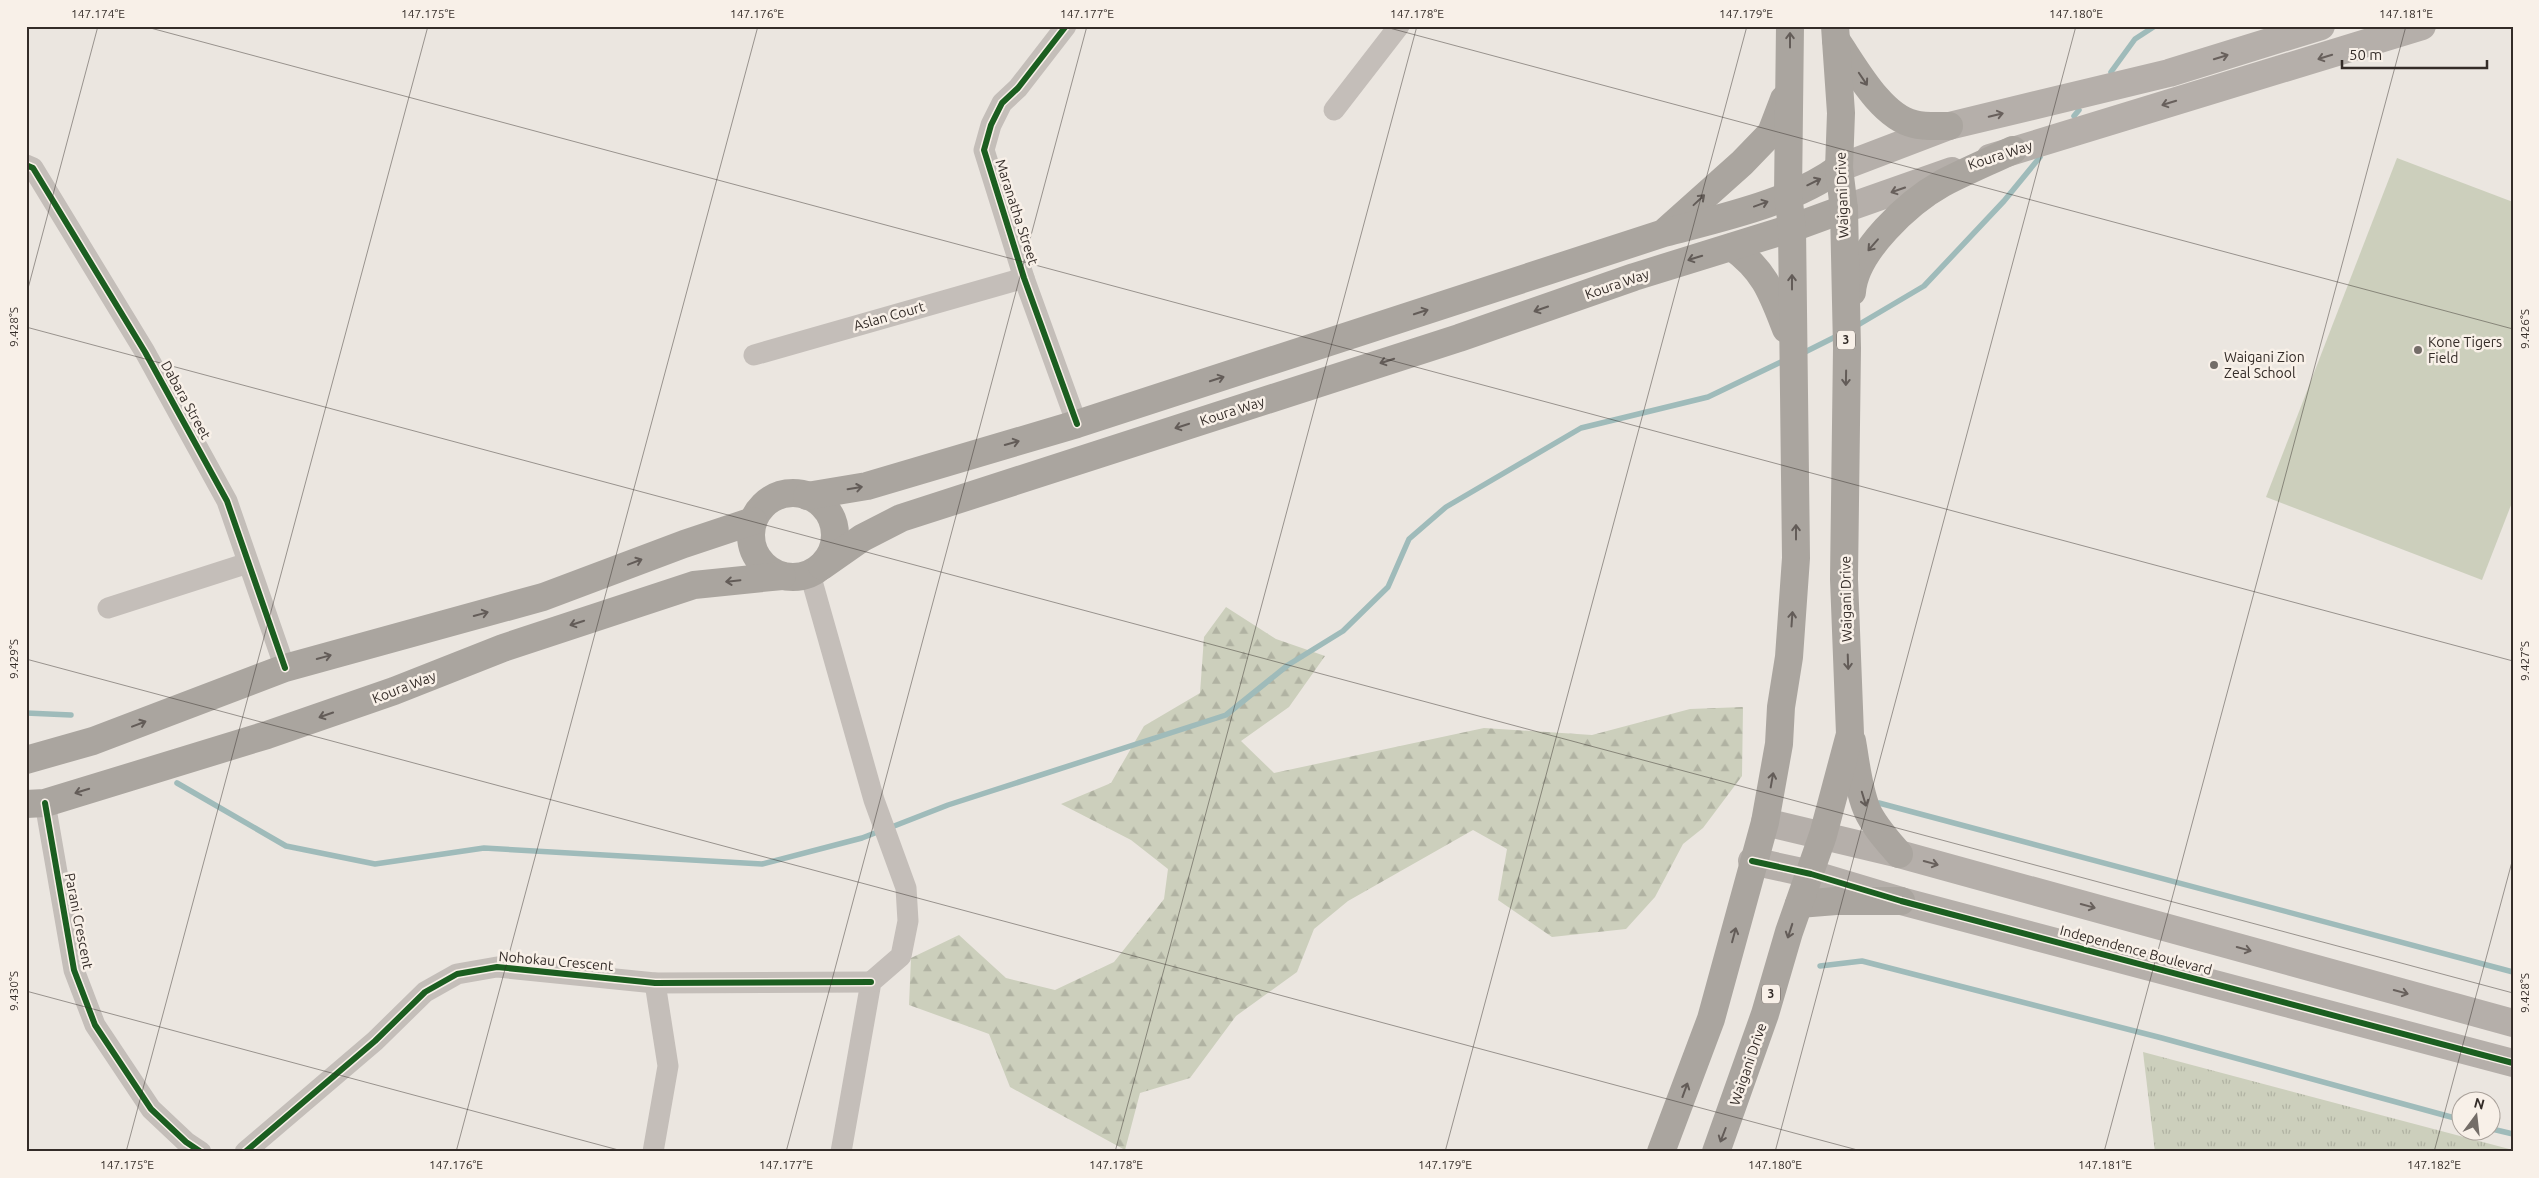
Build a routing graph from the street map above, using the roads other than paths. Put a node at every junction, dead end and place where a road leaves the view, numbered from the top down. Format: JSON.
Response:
{"nodes":[{"id":1,"x":1066,"y":26,"type":"edge"},
{"id":2,"x":1399,"y":26,"type":"edge"},
{"id":3,"x":1790,"y":26,"type":"edge"},
{"id":4,"x":2321,"y":26,"type":"edge"},
{"id":5,"x":2422,"y":26,"type":"edge"},
{"id":6,"x":1835,"y":33,"type":"edge"},
{"id":7,"x":1790,"y":78,"type":"junction"},
{"id":8,"x":1334,"y":110,"type":"dead end"},
{"id":9,"x":1949,"y":126,"type":"junction"},
{"id":10,"x":2013,"y":150,"type":"junction"},
{"id":11,"x":26,"y":165,"type":"edge"},
{"id":12,"x":1839,"y":168,"type":"junction"},
{"id":13,"x":1788,"y":194,"type":"junction"},
{"id":14,"x":1844,"y":209,"type":"junction"},
{"id":15,"x":1792,"y":228,"type":"junction"},
{"id":16,"x":1664,"y":233,"type":"junction"},
{"id":17,"x":1732,"y":247,"type":"junction"},
{"id":18,"x":1024,"y":278,"type":"junction"},
{"id":19,"x":1792,"y":345,"type":"junction"},
{"id":20,"x":1847,"y":348,"type":"junction"},
{"id":21,"x":754,"y":355,"type":"dead end"},
{"id":22,"x":1077,"y":424,"type":"junction"},
{"id":23,"x":807,"y":496,"type":"junction"},
{"id":24,"x":753,"y":521,"type":"junction"},
{"id":25,"x":248,"y":562,"type":"junction"},
{"id":26,"x":816,"y":570,"type":"junction"},
{"id":27,"x":782,"y":576,"type":"junction"},
{"id":28,"x":108,"y":608,"type":"dead end"},
{"id":29,"x":284,"y":668,"type":"junction"},
{"id":30,"x":1850,"y":734,"type":"junction"},
{"id":31,"x":26,"y":760,"type":"edge"},
{"id":32,"x":36,"y":803,"type":"edge"},
{"id":33,"x":1765,"y":822,"type":"junction"},
{"id":34,"x":1823,"y":835,"type":"junction"},
{"id":35,"x":1899,"y":854,"type":"junction"},
{"id":36,"x":1752,"y":861,"type":"junction"},
{"id":37,"x":1811,"y":874,"type":"junction"},
{"id":38,"x":1901,"y":901,"type":"junction"},
{"id":39,"x":1799,"y":904,"type":"junction"},
{"id":40,"x":871,"y":982,"type":"junction"},
{"id":41,"x":654,"y":983,"type":"junction"},
{"id":42,"x":2513,"y":1023,"type":"edge"},
{"id":43,"x":2513,"y":1063,"type":"edge"},
{"id":44,"x":201,"y":1152,"type":"edge"},
{"id":45,"x":245,"y":1152,"type":"edge"},
{"id":46,"x":653,"y":1152,"type":"edge"},
{"id":47,"x":841,"y":1152,"type":"edge"},
{"id":48,"x":1661,"y":1152,"type":"edge"},
{"id":49,"x":1716,"y":1152,"type":"edge"}],
"edges":[{"from":1,"to":18,"type":"street","name":"Maranatha Street"},
{"from":2,"to":8,"type":"street"},
{"from":7,"to":3,"type":"highway","one_way":true},
{"from":9,"to":4,"type":"street","one_way":true},
{"from":5,"to":10,"type":"street","name":"Koura Way","one_way":true},
{"from":6,"to":9,"type":"highway","one_way":true},
{"from":6,"to":12,"type":"highway","name":"Waigani Drive","number":"3"},
{"from":7,"to":13,"type":"highway"},
{"from":16,"to":7,"type":"highway","one_way":true},
{"from":9,"to":12,"type":"street"},
{"from":10,"to":14,"type":"street","name":"Koura Way","one_way":true},
{"from":10,"to":20,"type":"highway","one_way":true},
{"from":11,"to":25,"type":"street","name":"Dabara Street"},
{"from":13,"to":12,"type":"highway","one_way":true},
{"from":12,"to":14,"type":"highway","name":"Waigani Drive","number":"3"},
{"from":13,"to":15,"type":"highway"},
{"from":16,"to":13,"type":"highway","one_way":true},
{"from":14,"to":15,"type":"highway","name":"Koura Way"},
{"from":14,"to":20,"type":"highway","name":"Waigani Drive","number":"3"},
{"from":15,"to":17,"type":"highway","name":"Koura Way"},
{"from":19,"to":15,"type":"highway","one_way":true},
{"from":22,"to":16,"type":"highway","one_way":true},
{"from":17,"to":19,"type":"highway"},
{"from":17,"to":26,"type":"highway","name":"Koura Way","one_way":true},
{"from":18,"to":21,"type":"street","name":"Aslan Court"},
{"from":18,"to":22,"type":"street","name":"Maranatha Street"},
{"from":33,"to":19,"type":"highway","one_way":true},
{"from":20,"to":30,"type":"highway","name":"Waigani Drive","number":"3","one_way":true},
{"from":23,"to":22,"type":"highway","one_way":true},
{"from":23,"to":24,"type":"highway"},
{"from":23,"to":26,"type":"highway"},
{"from":24,"to":27,"type":"highway"},
{"from":29,"to":24,"type":"highway","one_way":true},
{"from":25,"to":28,"type":"street"},
{"from":25,"to":29,"type":"street","name":"Dabara Street"},
{"from":26,"to":27,"type":"highway"},
{"from":26,"to":40,"type":"street"},
{"from":27,"to":32,"type":"highway","name":"Koura Way","one_way":true},
{"from":31,"to":29,"type":"highway","one_way":true},
{"from":30,"to":34,"type":"highway","name":"Waigani Drive","number":"3"},
{"from":30,"to":35,"type":"highway","one_way":true},
{"from":32,"to":44,"type":"street","name":"Parani Crescent"},
{"from":33,"to":34,"type":"street","name":"Independence Boulevard"},
{"from":33,"to":36,"type":"highway"},
{"from":34,"to":35,"type":"street","name":"Independence Boulevard"},
{"from":34,"to":37,"type":"highway","name":"Waigani Drive","number":"3"},
{"from":35,"to":42,"type":"street","name":"Independence Boulevard","one_way":true},
{"from":36,"to":37,"type":"street","name":"Independence Boulevard"},
{"from":48,"to":36,"type":"highway","one_way":true},
{"from":37,"to":38,"type":"street","name":"Independence Boulevard"},
{"from":37,"to":39,"type":"highway","name":"Waigani Drive","number":"3"},
{"from":38,"to":39,"type":"highway"},
{"from":38,"to":43,"type":"street","name":"Independence Boulevard"},
{"from":39,"to":49,"type":"highway","name":"Waigani Drive","number":"3","one_way":true},
{"from":40,"to":41,"type":"street","name":"Nohokau Crescent"},
{"from":40,"to":47,"type":"street"},
{"from":41,"to":45,"type":"street","name":"Nohokau Crescent"},
{"from":41,"to":46,"type":"street"}]}
